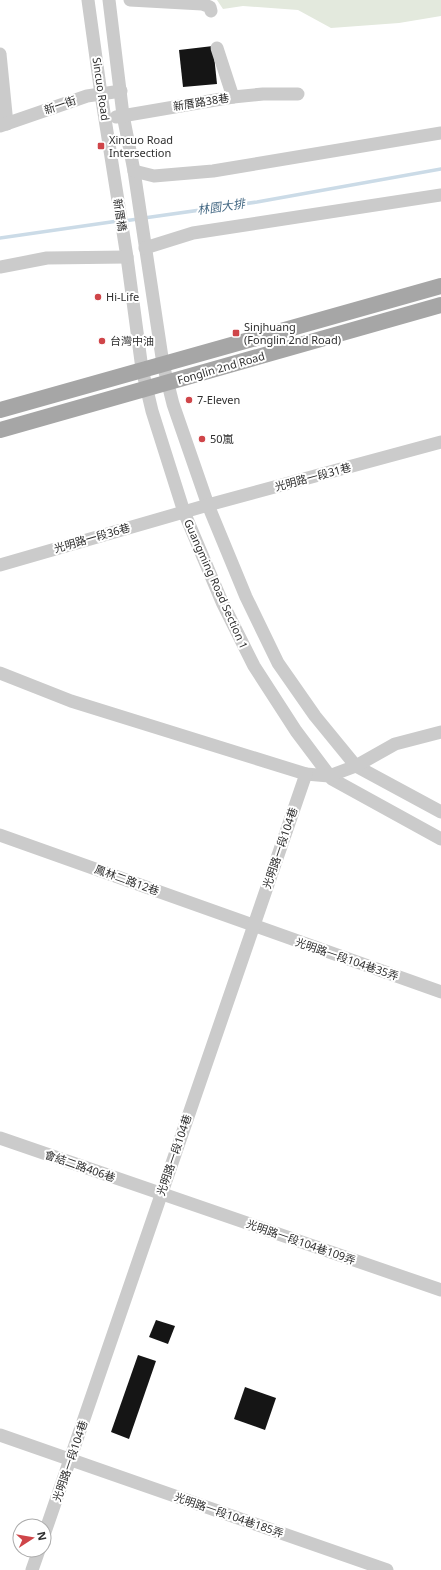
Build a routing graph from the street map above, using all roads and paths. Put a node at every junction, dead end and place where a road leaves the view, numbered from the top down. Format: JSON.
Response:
{"nodes":[{"id":1,"x":88,"y":0,"type":"edge"},
{"id":2,"x":110,"y":0,"type":"edge"},
{"id":3,"x":130,"y":0,"type":"edge"},
{"id":4,"x":211,"y":11,"type":"dead end"},
{"id":5,"x":217,"y":48,"type":"dead end"},
{"id":6,"x":0,"y":54,"type":"edge"},
{"id":7,"x":121,"y":91,"type":"junction"},
{"id":8,"x":101,"y":94,"type":"junction"},
{"id":9,"x":298,"y":94,"type":"dead end"},
{"id":10,"x":233,"y":97,"type":"junction"},
{"id":11,"x":123,"y":115,"type":"junction"},
{"id":12,"x":105,"y":120,"type":"junction"},
{"id":13,"x":3,"y":125,"type":"edge"},
{"id":14,"x":441,"y":133,"type":"edge"},
{"id":15,"x":134,"y":174,"type":"junction"},
{"id":16,"x":115,"y":178,"type":"joint"},
{"id":17,"x":441,"y":195,"type":"edge"},
{"id":18,"x":145,"y":248,"type":"junction"},
{"id":19,"x":126,"y":254,"type":"junction"},
{"id":20,"x":0,"y":267,"type":"edge"},
{"id":21,"x":441,"y":286,"type":"edge"},
{"id":22,"x":441,"y":305,"type":"edge"},
{"id":23,"x":163,"y":364,"type":"junction"},
{"id":24,"x":142,"y":369,"type":"junction"},
{"id":25,"x":168,"y":383,"type":"junction"},
{"id":26,"x":147,"y":388,"type":"junction"},
{"id":27,"x":0,"y":410,"type":"edge"},
{"id":28,"x":0,"y":430,"type":"edge"},
{"id":29,"x":441,"y":442,"type":"edge"},
{"id":30,"x":208,"y":505,"type":"junction"},
{"id":31,"x":184,"y":512,"type":"junction"},
{"id":32,"x":0,"y":565,"type":"edge"},
{"id":33,"x":0,"y":673,"type":"edge"},
{"id":34,"x":441,"y":732,"type":"edge"},
{"id":35,"x":356,"y":766,"type":"junction"},
{"id":36,"x":306,"y":774,"type":"junction"},
{"id":37,"x":329,"y":776,"type":"junction"},
{"id":38,"x":441,"y":812,"type":"edge"},
{"id":39,"x":0,"y":835,"type":"edge"},
{"id":40,"x":441,"y":839,"type":"edge"},
{"id":41,"x":253,"y":926,"type":"junction"},
{"id":42,"x":441,"y":992,"type":"edge"},
{"id":43,"x":0,"y":1138,"type":"edge"},
{"id":44,"x":161,"y":1194,"type":"junction"},
{"id":45,"x":441,"y":1290,"type":"edge"},
{"id":46,"x":0,"y":1434,"type":"edge"},
{"id":47,"x":70,"y":1460,"type":"junction"},
{"id":48,"x":50,"y":1518,"type":"edge"},
{"id":49,"x":36,"y":1558,"type":"edge"},
{"id":50,"x":32,"y":1570,"type":"edge"},
{"id":51,"x":387,"y":1570,"type":"edge"}],
"edges":[{"from":1,"to":8,"type":"street","name":"Sincuo Road"},
{"from":2,"to":7,"type":"street","name":"Sincuo Road"},
{"from":3,"to":4,"type":"street"},
{"from":5,"to":10,"type":"street"},
{"from":6,"to":13,"type":"street"},
{"from":7,"to":8,"type":"street","name":"新一街"},
{"from":7,"to":11,"type":"street","name":"Sincuo Road"},
{"from":8,"to":12,"type":"street","name":"Sincuo Road"},
{"from":8,"to":13,"type":"street","name":"新一街"},
{"from":9,"to":10,"type":"street","name":"新厝路38巷"},
{"from":10,"to":11,"type":"street","name":"新厝路38巷"},
{"from":11,"to":12,"type":"street","name":"新厝路38巷"},
{"from":11,"to":15,"type":"street","name":"Sincuo Road"},
{"from":12,"to":16,"type":"street","name":"Sincuo Road"},
{"from":14,"to":15,"type":"street"},
{"from":15,"to":18,"type":"street","name":"新厝橋"},
{"from":16,"to":19,"type":"street","name":"新厝橋"},
{"from":17,"to":18,"type":"street"},
{"from":18,"to":23,"type":"street"},
{"from":19,"to":20,"type":"street"},
{"from":19,"to":24,"type":"street"},
{"from":21,"to":23,"type":"main road","name":"Fonglin 2nd Road"},
{"from":22,"to":25,"type":"main road","name":"Fonglin 2nd Road"},
{"from":23,"to":24,"type":"main road","name":"Fonglin 2nd Road"},
{"from":23,"to":25,"type":"street"},
{"from":24,"to":26,"type":"street","name":"Guangming Road Section 1"},
{"from":24,"to":27,"type":"main road","name":"Fonglin 2nd Road"},
{"from":25,"to":26,"type":"main road","name":"Fonglin 2nd Road"},
{"from":25,"to":30,"type":"street","name":"Guangming Road Section 1"},
{"from":26,"to":28,"type":"main road","name":"Fonglin 2nd Road"},
{"from":26,"to":31,"type":"street","name":"Guangming Road Section 1"},
{"from":29,"to":30,"type":"street","name":"光明路一段31巷"},
{"from":30,"to":31,"type":"street","name":"光明路一段31巷"},
{"from":30,"to":35,"type":"street","name":"Guangming Road Section 1"},
{"from":31,"to":32,"type":"street","name":"光明路一段36巷"},
{"from":31,"to":37,"type":"street","name":"Guangming Road Section 1"},
{"from":33,"to":36,"type":"street"},
{"from":34,"to":35,"type":"street"},
{"from":35,"to":37,"type":"street"},
{"from":35,"to":38,"type":"street","name":"Guangming Road Section 1"},
{"from":36,"to":37,"type":"street"},
{"from":36,"to":41,"type":"street","name":"光明路一段104巷"},
{"from":37,"to":40,"type":"street","name":"Guangming Road Section 1"},
{"from":39,"to":41,"type":"street","name":"鳳林二路12巷"},
{"from":41,"to":42,"type":"street","name":"光明路一段104巷35弄"},
{"from":41,"to":44,"type":"street","name":"光明路一段104巷"},
{"from":43,"to":44,"type":"street","name":"會結二路406巷"},
{"from":44,"to":45,"type":"street","name":"光明路一段104巷109弄"},
{"from":44,"to":47,"type":"street","name":"光明路一段104巷"},
{"from":46,"to":47,"type":"street","name":"光明路一段104巷185弄"},
{"from":47,"to":48,"type":"street","name":"光明路一段104巷"},
{"from":47,"to":51,"type":"street","name":"光明路一段104巷185弄"},
{"from":49,"to":50,"type":"street"}]}
